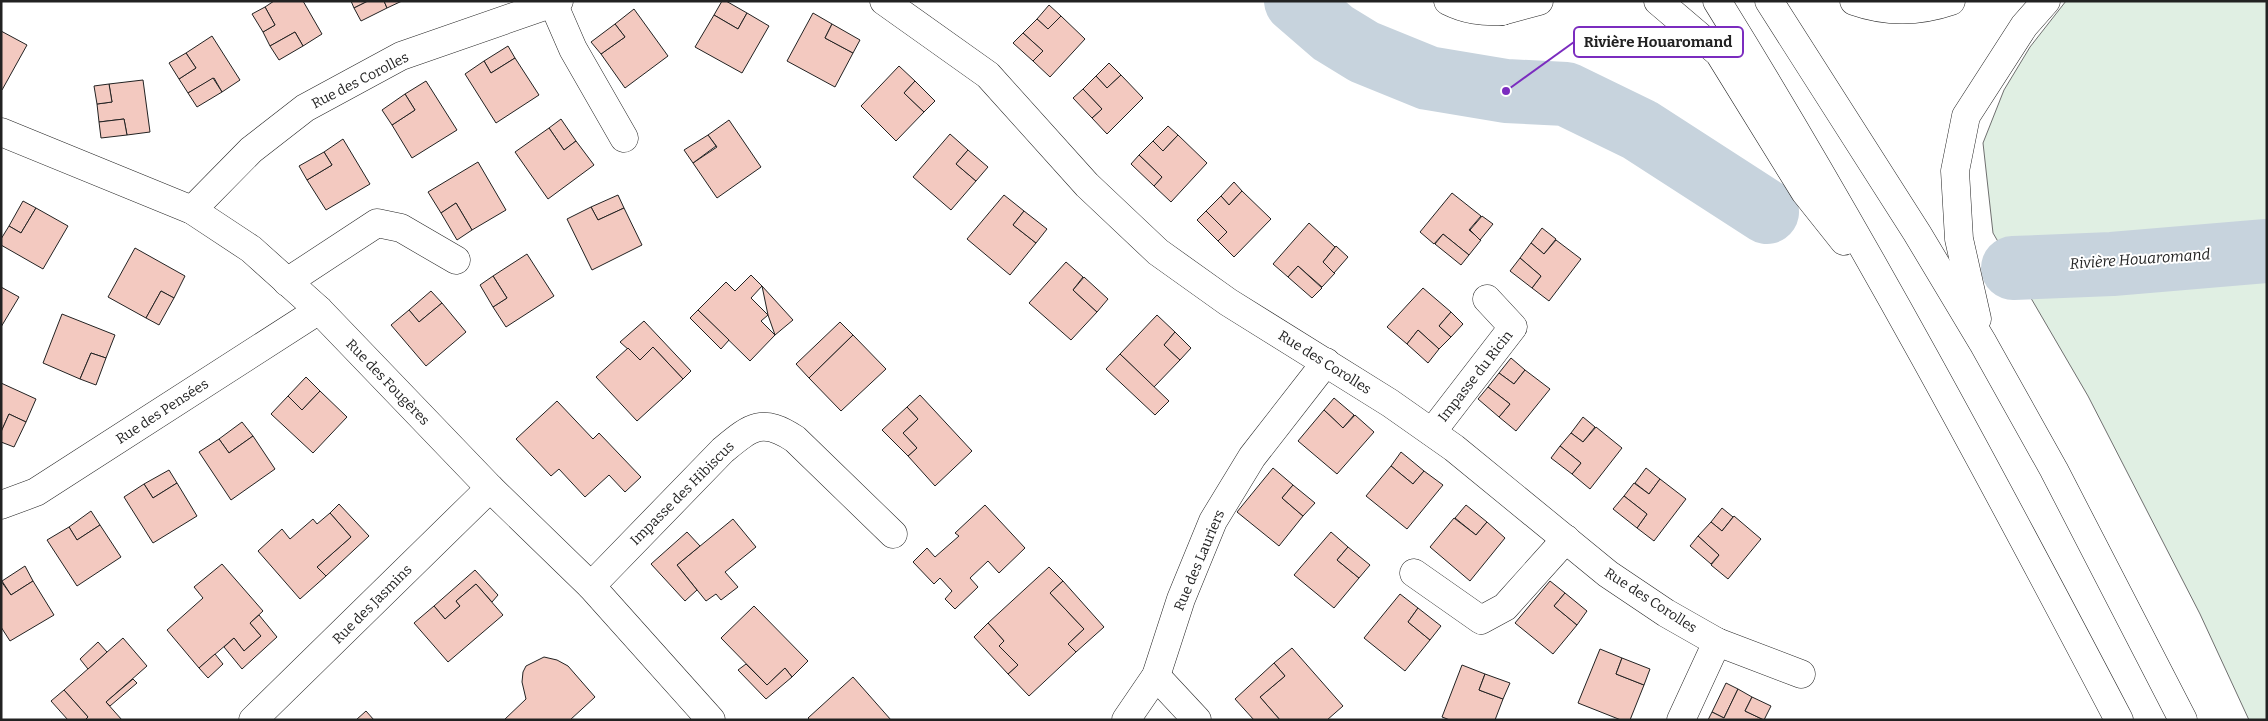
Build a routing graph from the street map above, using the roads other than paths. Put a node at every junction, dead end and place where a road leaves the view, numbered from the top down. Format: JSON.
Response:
{"nodes":[{"id":1,"x":884,"y":1,"type":"edge"},
{"id":2,"x":1448,"y":1,"type":"edge"},
{"id":3,"x":1538,"y":1,"type":"edge"},
{"id":4,"x":1658,"y":1,"type":"edge"},
{"id":5,"x":1716,"y":1,"type":"edge"},
{"id":6,"x":1769,"y":1,"type":"edge"},
{"id":7,"x":1854,"y":1,"type":"edge"},
{"id":8,"x":1951,"y":1,"type":"edge"},
{"id":9,"x":2046,"y":1,"type":"edge"},
{"id":10,"x":556,"y":2,"type":"edge"},
{"id":11,"x":1508,"y":6,"type":"edge"},
{"id":12,"x":1,"y":132,"type":"edge"},
{"id":13,"x":624,"y":138,"type":"dead end"},
{"id":14,"x":192,"y":210,"type":"junction"},
{"id":15,"x":456,"y":260,"type":"dead end"},
{"id":16,"x":287,"y":282,"type":"junction"},
{"id":17,"x":1487,"y":299,"type":"dead end"},
{"id":18,"x":319,"y":310,"type":"junction"},
{"id":19,"x":1902,"y":314,"type":"junction"},
{"id":20,"x":1983,"y":343,"type":"junction"},
{"id":21,"x":1326,"y":362,"type":"junction"},
{"id":22,"x":1432,"y":432,"type":"junction"},
{"id":23,"x":1979,"y":455,"type":"junction"},
{"id":24,"x":490,"y":488,"type":"junction"},
{"id":25,"x":1,"y":505,"type":"edge"},
{"id":26,"x":893,"y":534,"type":"dead end"},
{"id":27,"x":1566,"y":539,"type":"junction"},
{"id":28,"x":1414,"y":573,"type":"dead end"},
{"id":29,"x":591,"y":586,"type":"junction"},
{"id":30,"x":1717,"y":642,"type":"junction"},
{"id":31,"x":1801,"y":674,"type":"dead end"},
{"id":32,"x":1156,"y":676,"type":"junction"},
{"id":33,"x":253,"y":720,"type":"edge"},
{"id":34,"x":710,"y":720,"type":"edge"},
{"id":35,"x":1126,"y":720,"type":"edge"},
{"id":36,"x":1197,"y":720,"type":"edge"},
{"id":37,"x":1681,"y":720,"type":"edge"},
{"id":38,"x":2100,"y":720,"type":"edge"},
{"id":39,"x":2119,"y":720,"type":"edge"},
{"id":40,"x":2183,"y":720,"type":"edge"}],
"edges":[{"from":1,"to":21,"type":"main road","name":"Rue des Corolles"},
{"from":2,"to":11,"type":"main road"},
{"from":3,"to":11,"type":"main road"},
{"from":4,"to":19,"type":"main road"},
{"from":5,"to":19,"type":"main road"},
{"from":6,"to":20,"type":"main road"},
{"from":7,"to":8,"type":"main road"},
{"from":9,"to":20,"type":"main road"},
{"from":10,"to":13,"type":"main road"},
{"from":10,"to":14,"type":"main road","name":"Rue des Corolles"},
{"from":12,"to":14,"type":"main road","name":"Rue des Fougères"},
{"from":14,"to":16,"type":"main road","name":"Rue des Fougères"},
{"from":15,"to":16,"type":"main road"},
{"from":16,"to":18,"type":"main road","name":"Rue des Fougères"},
{"from":17,"to":22,"type":"main road","name":"Impasse du Ricin"},
{"from":18,"to":24,"type":"main road","name":"Rue des Fougères"},
{"from":18,"to":25,"type":"main road","name":"Rue des Pensées"},
{"from":19,"to":23,"type":"main road"},
{"from":20,"to":40,"type":"main road"},
{"from":21,"to":22,"type":"main road","name":"Rue des Corolles"},
{"from":21,"to":32,"type":"main road","name":"Rue des Lauriers"},
{"from":22,"to":27,"type":"main road","name":"Rue des Corolles"},
{"from":23,"to":38,"type":"main road"},
{"from":23,"to":39,"type":"main road"},
{"from":24,"to":29,"type":"main road","name":"Rue des Fougères"},
{"from":24,"to":33,"type":"main road","name":"Rue des Jasmins"},
{"from":26,"to":29,"type":"main road","name":"Impasse des Hibiscus"},
{"from":27,"to":28,"type":"main road"},
{"from":27,"to":30,"type":"main road","name":"Rue des Corolles"},
{"from":29,"to":34,"type":"main road","name":"Rue des Fougères"},
{"from":30,"to":31,"type":"main road","name":"Rue des Corolles"},
{"from":30,"to":37,"type":"main road"},
{"from":32,"to":35,"type":"main road","name":"Rue des Lauriers"},
{"from":32,"to":36,"type":"main road"}]}
